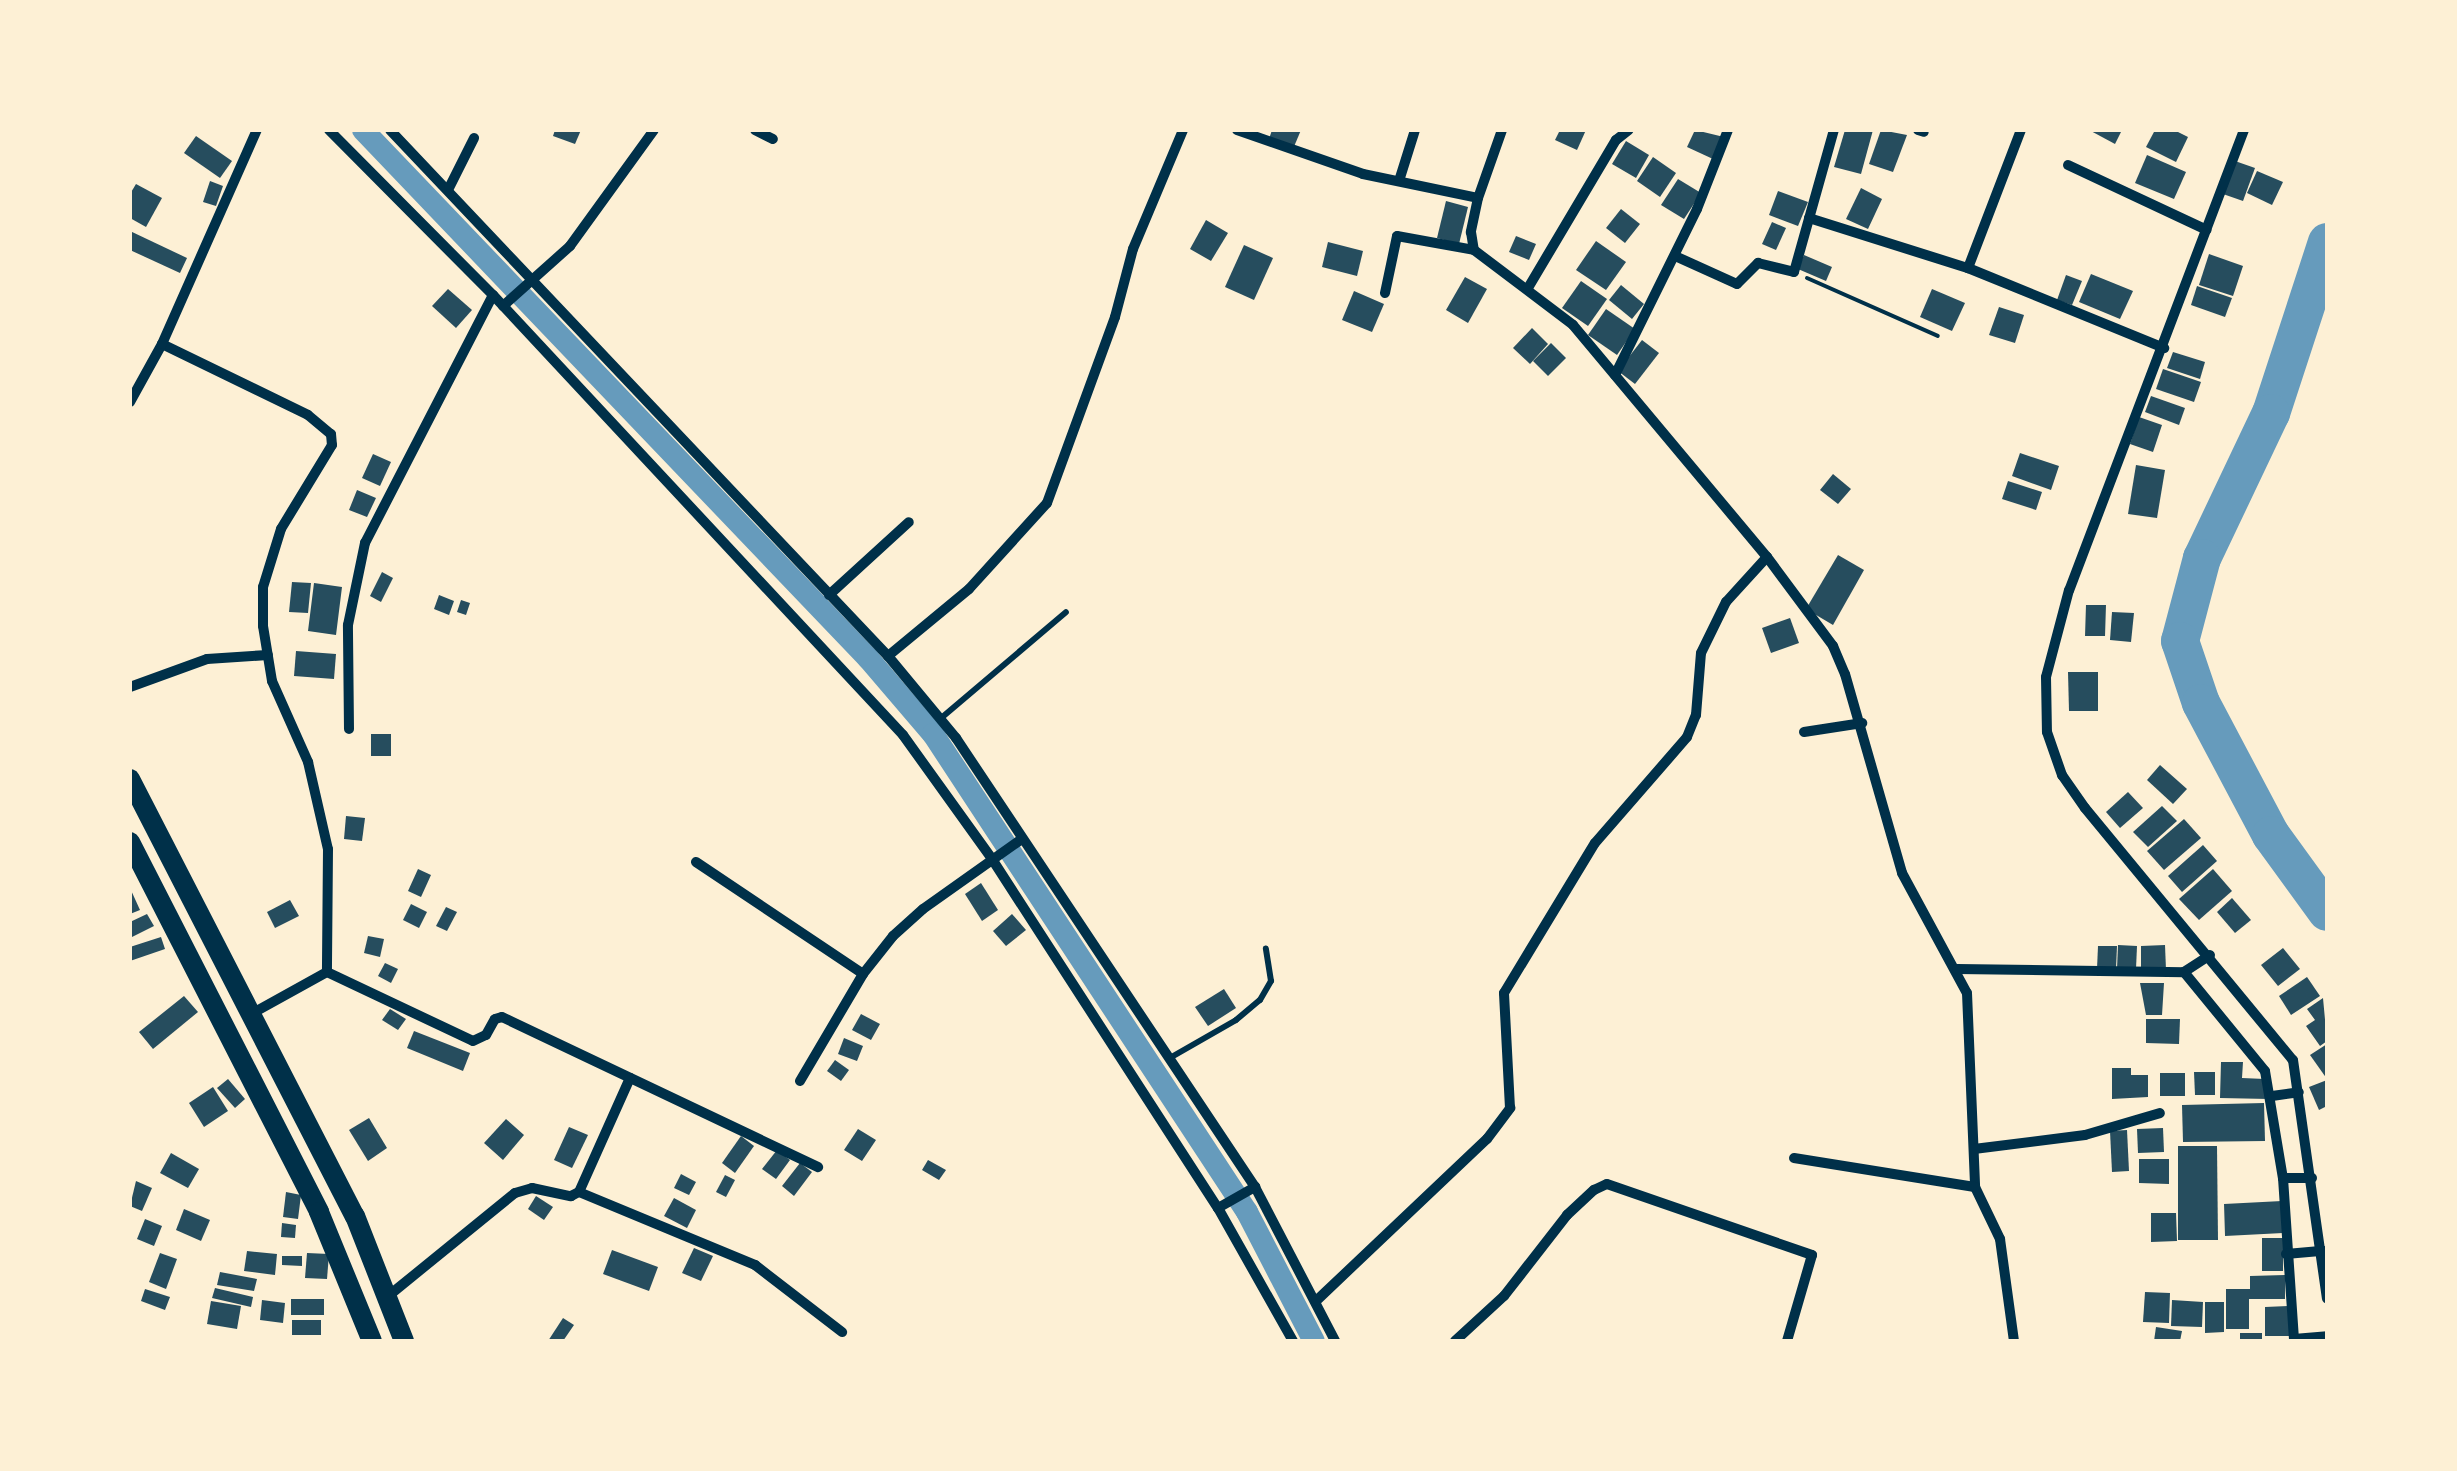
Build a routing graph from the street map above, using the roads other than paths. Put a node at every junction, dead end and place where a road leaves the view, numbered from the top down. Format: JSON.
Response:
{"nodes":[{"id":1,"x":258,"y":130,"type":"edge"},
{"id":2,"x":329,"y":130,"type":"edge"},
{"id":3,"x":390,"y":130,"type":"edge"},
{"id":4,"x":654,"y":130,"type":"edge"},
{"id":5,"x":755,"y":130,"type":"edge"},
{"id":6,"x":1183,"y":130,"type":"edge"},
{"id":7,"x":1237,"y":130,"type":"edge"},
{"id":8,"x":1415,"y":130,"type":"edge"},
{"id":9,"x":1502,"y":130,"type":"edge"},
{"id":10,"x":1629,"y":130,"type":"edge"},
{"id":11,"x":1728,"y":130,"type":"edge"},
{"id":12,"x":1834,"y":130,"type":"edge"},
{"id":13,"x":2021,"y":130,"type":"edge"},
{"id":14,"x":2244,"y":130,"type":"edge"},
{"id":15,"x":474,"y":138,"type":"dead end"},
{"id":16,"x":774,"y":139,"type":"dead end"},
{"id":17,"x":2068,"y":164,"type":"dead end"},
{"id":18,"x":1399,"y":181,"type":"junction"},
{"id":19,"x":448,"y":188,"type":"junction"},
{"id":20,"x":1478,"y":198,"type":"junction"},
{"id":21,"x":1810,"y":218,"type":"junction"},
{"id":22,"x":2207,"y":230,"type":"junction"},
{"id":23,"x":1474,"y":250,"type":"junction"},
{"id":24,"x":1675,"y":256,"type":"junction"},
{"id":25,"x":1968,"y":268,"type":"junction"},
{"id":26,"x":534,"y":277,"type":"junction"},
{"id":27,"x":1528,"y":288,"type":"junction"},
{"id":28,"x":1385,"y":293,"type":"dead end"},
{"id":29,"x":494,"y":295,"type":"junction"},
{"id":30,"x":504,"y":304,"type":"junction"},
{"id":31,"x":162,"y":344,"type":"junction"},
{"id":32,"x":2164,"y":348,"type":"junction"},
{"id":33,"x":1614,"y":375,"type":"junction"},
{"id":34,"x":130,"y":402,"type":"edge"},
{"id":35,"x":909,"y":522,"type":"dead end"},
{"id":36,"x":1767,"y":557,"type":"junction"},
{"id":37,"x":829,"y":595,"type":"junction"},
{"id":38,"x":1066,"y":612,"type":"dead end"},
{"id":39,"x":268,"y":655,"type":"junction"},
{"id":40,"x":888,"y":656,"type":"junction"},
{"id":41,"x":130,"y":686,"type":"edge"},
{"id":42,"x":940,"y":719,"type":"junction"},
{"id":43,"x":1862,"y":723,"type":"junction"},
{"id":44,"x":349,"y":729,"type":"dead end"},
{"id":45,"x":1804,"y":732,"type":"dead end"},
{"id":46,"x":130,"y":779,"type":"edge"},
{"id":47,"x":130,"y":842,"type":"edge"},
{"id":48,"x":1018,"y":842,"type":"junction"},
{"id":49,"x":995,"y":857,"type":"junction"},
{"id":50,"x":696,"y":862,"type":"dead end"},
{"id":51,"x":1266,"y":948,"type":"dead end"},
{"id":52,"x":2206,"y":957,"type":"junction"},
{"id":53,"x":1957,"y":969,"type":"junction"},
{"id":54,"x":2187,"y":970,"type":"junction"},
{"id":55,"x":327,"y":972,"type":"junction"},
{"id":56,"x":863,"y":974,"type":"junction"},
{"id":57,"x":251,"y":1014,"type":"junction"},
{"id":58,"x":2250,"y":1030,"type":"junction"},
{"id":59,"x":1166,"y":1060,"type":"junction"},
{"id":60,"x":630,"y":1078,"type":"junction"},
{"id":61,"x":800,"y":1080,"type":"dead end"},
{"id":62,"x":2296,"y":1093,"type":"junction"},
{"id":63,"x":2275,"y":1095,"type":"junction"},
{"id":64,"x":2160,"y":1113,"type":"dead end"},
{"id":65,"x":1974,"y":1149,"type":"junction"},
{"id":66,"x":1794,"y":1158,"type":"dead end"},
{"id":67,"x":818,"y":1167,"type":"dead end"},
{"id":68,"x":2308,"y":1177,"type":"junction"},
{"id":69,"x":2286,"y":1178,"type":"junction"},
{"id":70,"x":1975,"y":1188,"type":"junction"},
{"id":71,"x":1250,"y":1190,"type":"junction"},
{"id":72,"x":579,"y":1192,"type":"junction"},
{"id":73,"x":1222,"y":1206,"type":"junction"},
{"id":74,"x":2318,"y":1252,"type":"junction"},
{"id":75,"x":2292,"y":1254,"type":"junction"},
{"id":76,"x":388,"y":1296,"type":"junction"},
{"id":77,"x":2327,"y":1299,"type":"edge"},
{"id":78,"x":1316,"y":1301,"type":"junction"},
{"id":79,"x":842,"y":1332,"type":"dead end"},
{"id":80,"x":2324,"y":1337,"type":"edge"},
{"id":81,"x":2296,"y":1340,"type":"edge"},
{"id":82,"x":372,"y":1341,"type":"edge"},
{"id":83,"x":404,"y":1341,"type":"edge"},
{"id":84,"x":1293,"y":1341,"type":"edge"},
{"id":85,"x":1336,"y":1341,"type":"edge"},
{"id":86,"x":1455,"y":1341,"type":"edge"},
{"id":87,"x":1787,"y":1341,"type":"edge"},
{"id":88,"x":2014,"y":1341,"type":"edge"}],
"edges":[{"from":1,"to":31,"type":"street"},
{"from":2,"to":29,"type":"street"},
{"from":3,"to":19,"type":"street"},
{"from":4,"to":26,"type":"street"},
{"from":5,"to":16,"type":"street"},
{"from":6,"to":40,"type":"street"},
{"from":7,"to":18,"type":"street"},
{"from":8,"to":18,"type":"street"},
{"from":9,"to":20,"type":"street"},
{"from":10,"to":27,"type":"street"},
{"from":11,"to":24,"type":"street"},
{"from":12,"to":21,"type":"street"},
{"from":13,"to":25,"type":"street"},
{"from":14,"to":22,"type":"street"},
{"from":15,"to":19,"type":"street"},
{"from":17,"to":22,"type":"street"},
{"from":18,"to":20,"type":"street"},
{"from":19,"to":26,"type":"street"},
{"from":20,"to":23,"type":"street"},
{"from":21,"to":24,"type":"street"},
{"from":21,"to":25,"type":"street"},
{"from":22,"to":32,"type":"street"},
{"from":23,"to":27,"type":"street"},
{"from":23,"to":28,"type":"street"},
{"from":24,"to":33,"type":"street"},
{"from":25,"to":32,"type":"street"},
{"from":26,"to":30,"type":"street"},
{"from":26,"to":37,"type":"street"},
{"from":27,"to":33,"type":"street"},
{"from":29,"to":30,"type":"street"},
{"from":29,"to":44,"type":"street"},
{"from":30,"to":49,"type":"street"},
{"from":31,"to":34,"type":"street"},
{"from":31,"to":39,"type":"street"},
{"from":32,"to":52,"type":"street"},
{"from":33,"to":36,"type":"street"},
{"from":35,"to":37,"type":"street"},
{"from":36,"to":43,"type":"street"},
{"from":36,"to":78,"type":"street"},
{"from":37,"to":40,"type":"street"},
{"from":38,"to":42,"type":"lane"},
{"from":39,"to":41,"type":"street"},
{"from":39,"to":55,"type":"street"},
{"from":40,"to":42,"type":"street"},
{"from":42,"to":48,"type":"street"},
{"from":43,"to":45,"type":"street"},
{"from":43,"to":53,"type":"street"},
{"from":46,"to":57,"type":"highway"},
{"from":47,"to":82,"type":"highway"},
{"from":48,"to":49,"type":"street"},
{"from":48,"to":59,"type":"street"},
{"from":49,"to":56,"type":"street"},
{"from":49,"to":73,"type":"street"},
{"from":50,"to":56,"type":"street"},
{"from":51,"to":59,"type":"lane"},
{"from":52,"to":54,"type":"street"},
{"from":52,"to":58,"type":"street"},
{"from":53,"to":54,"type":"street"},
{"from":53,"to":65,"type":"street"},
{"from":54,"to":58,"type":"street"},
{"from":55,"to":57,"type":"street"},
{"from":55,"to":60,"type":"street"},
{"from":56,"to":61,"type":"street"},
{"from":57,"to":76,"type":"highway"},
{"from":58,"to":62,"type":"street"},
{"from":58,"to":63,"type":"street"},
{"from":59,"to":71,"type":"street"},
{"from":60,"to":67,"type":"street"},
{"from":60,"to":72,"type":"street"},
{"from":62,"to":63,"type":"street"},
{"from":62,"to":68,"type":"street"},
{"from":63,"to":69,"type":"street"},
{"from":64,"to":65,"type":"street"},
{"from":65,"to":70,"type":"street"},
{"from":66,"to":70,"type":"street"},
{"from":68,"to":69,"type":"street"},
{"from":68,"to":74,"type":"street"},
{"from":69,"to":75,"type":"street"},
{"from":70,"to":88,"type":"street"},
{"from":71,"to":73,"type":"street"},
{"from":71,"to":78,"type":"street"},
{"from":72,"to":76,"type":"street"},
{"from":72,"to":79,"type":"street"},
{"from":73,"to":84,"type":"street"},
{"from":74,"to":75,"type":"street"},
{"from":74,"to":77,"type":"street"},
{"from":75,"to":81,"type":"street"},
{"from":76,"to":83,"type":"highway"},
{"from":78,"to":85,"type":"street"},
{"from":80,"to":81,"type":"street"},
{"from":86,"to":87,"type":"street"}]}
